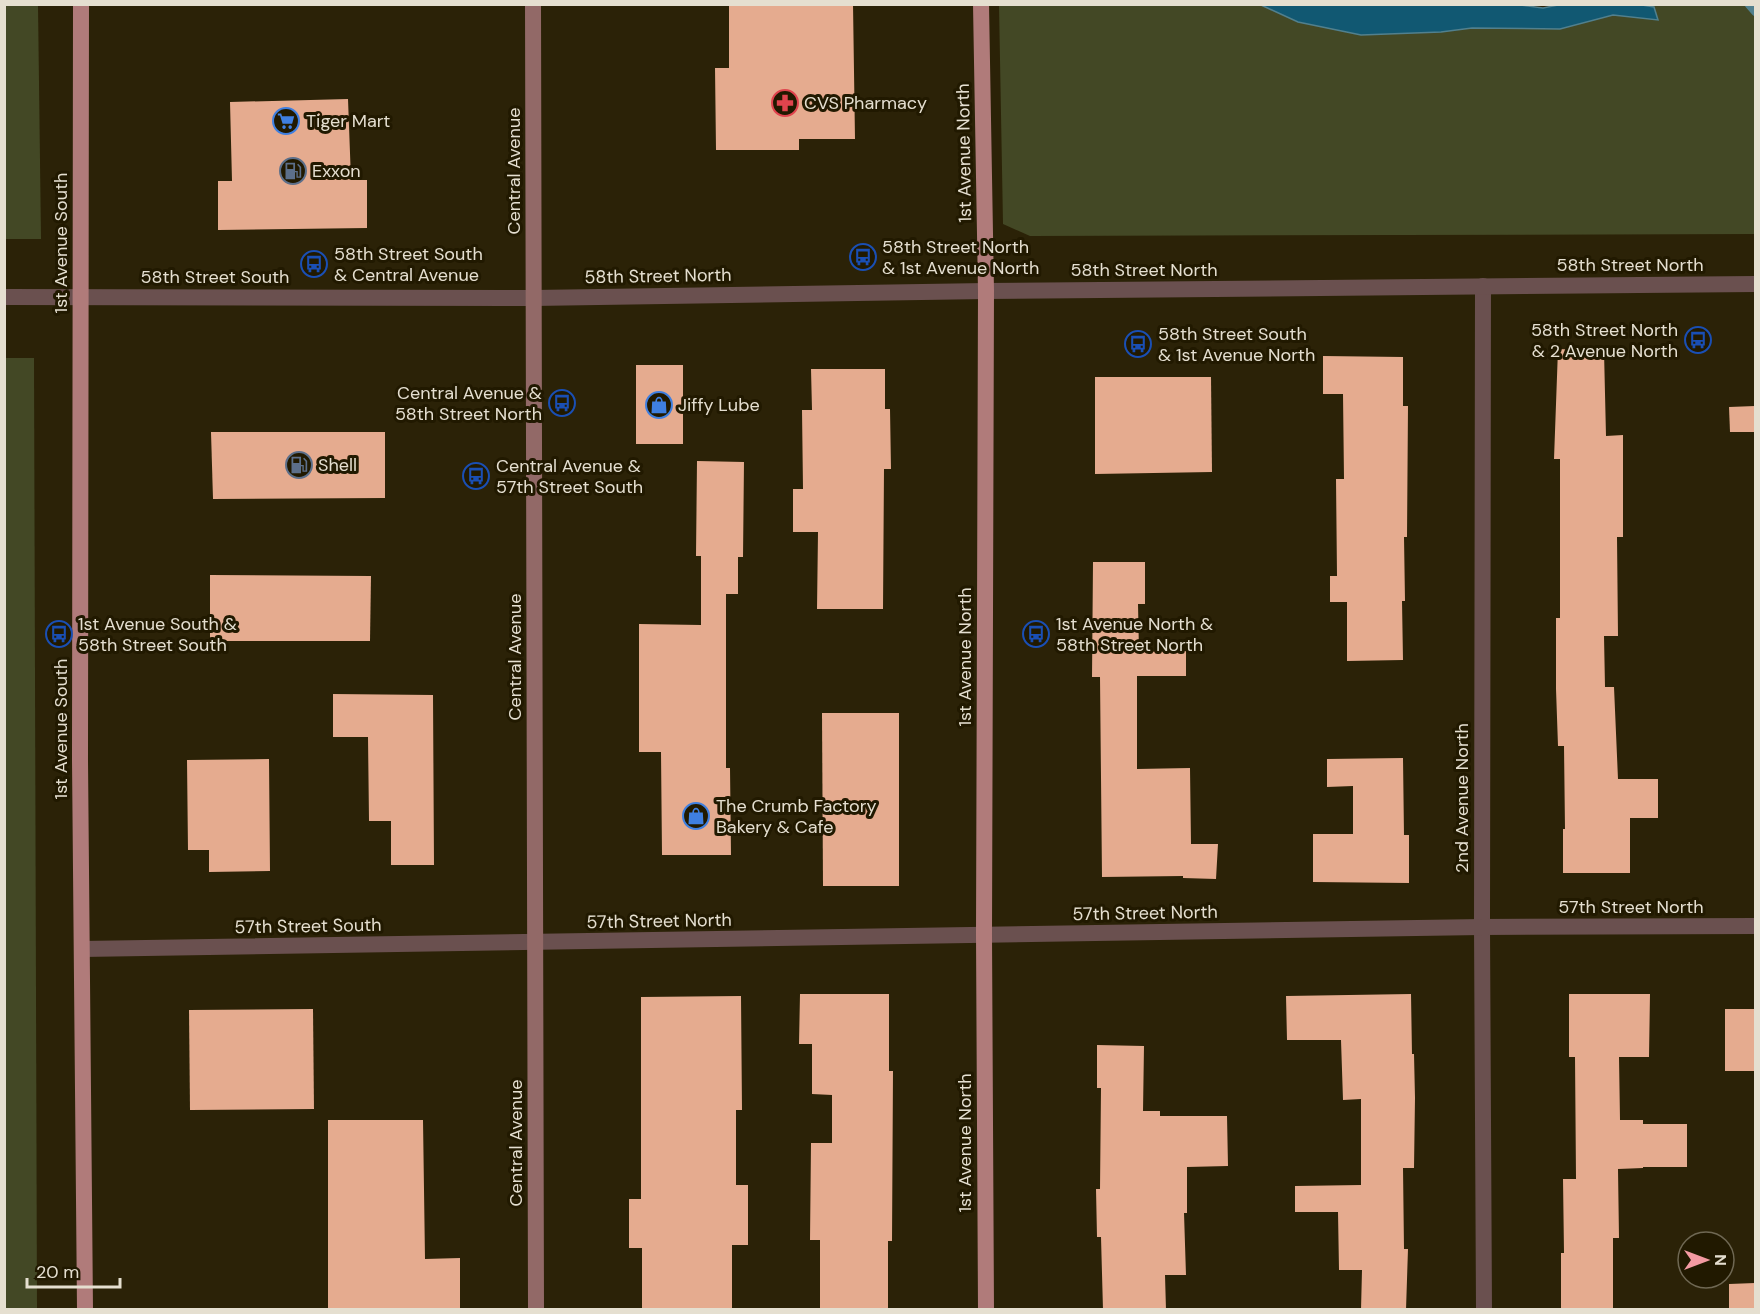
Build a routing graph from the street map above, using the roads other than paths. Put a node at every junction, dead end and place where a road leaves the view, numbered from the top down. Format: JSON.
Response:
{"nodes":[{"id":1,"x":81,"y":4,"type":"edge"},
{"id":2,"x":533,"y":4,"type":"edge"},
{"id":3,"x":981,"y":4,"type":"edge"},
{"id":4,"x":1755,"y":284,"type":"edge"},
{"id":5,"x":1483,"y":286,"type":"junction"},
{"id":6,"x":986,"y":291,"type":"junction"},
{"id":7,"x":4,"y":297,"type":"edge"},
{"id":8,"x":81,"y":297,"type":"junction"},
{"id":9,"x":533,"y":297,"type":"junction"},
{"id":10,"x":1755,"y":926,"type":"edge"},
{"id":11,"x":1482,"y":927,"type":"junction"},
{"id":12,"x":984,"y":935,"type":"junction"},
{"id":13,"x":536,"y":942,"type":"junction"},
{"id":14,"x":82,"y":950,"type":"junction"},
{"id":15,"x":85,"y":1310,"type":"edge"},
{"id":16,"x":536,"y":1310,"type":"edge"},
{"id":17,"x":986,"y":1310,"type":"edge"},
{"id":18,"x":1484,"y":1310,"type":"edge"}],
"edges":[{"from":1,"to":8,"type":"main road","name":"1st Avenue South"},
{"from":2,"to":9,"type":"main road","name":"Central Avenue"},
{"from":3,"to":6,"type":"main road","name":"1st Avenue North"},
{"from":4,"to":5,"type":"street","name":"58th Street North"},
{"from":5,"to":6,"type":"street","name":"58th Street North"},
{"from":5,"to":11,"type":"street","name":"2nd Avenue North"},
{"from":6,"to":9,"type":"street","name":"58th Street North"},
{"from":6,"to":12,"type":"main road","name":"1st Avenue North"},
{"from":7,"to":8,"type":"street","name":"58th Street South"},
{"from":8,"to":9,"type":"street","name":"58th Street South"},
{"from":8,"to":14,"type":"main road","name":"1st Avenue South"},
{"from":9,"to":13,"type":"main road","name":"Central Avenue"},
{"from":10,"to":11,"type":"street","name":"57th Street North"},
{"from":11,"to":12,"type":"street","name":"57th Street North"},
{"from":11,"to":18,"type":"street","name":"2nd Avenue North"},
{"from":12,"to":13,"type":"street","name":"57th Street North"},
{"from":12,"to":17,"type":"main road","name":"1st Avenue North"},
{"from":13,"to":14,"type":"street","name":"57th Street South"},
{"from":13,"to":16,"type":"main road","name":"Central Avenue"},
{"from":14,"to":15,"type":"main road","name":"1st Avenue South"}]}
